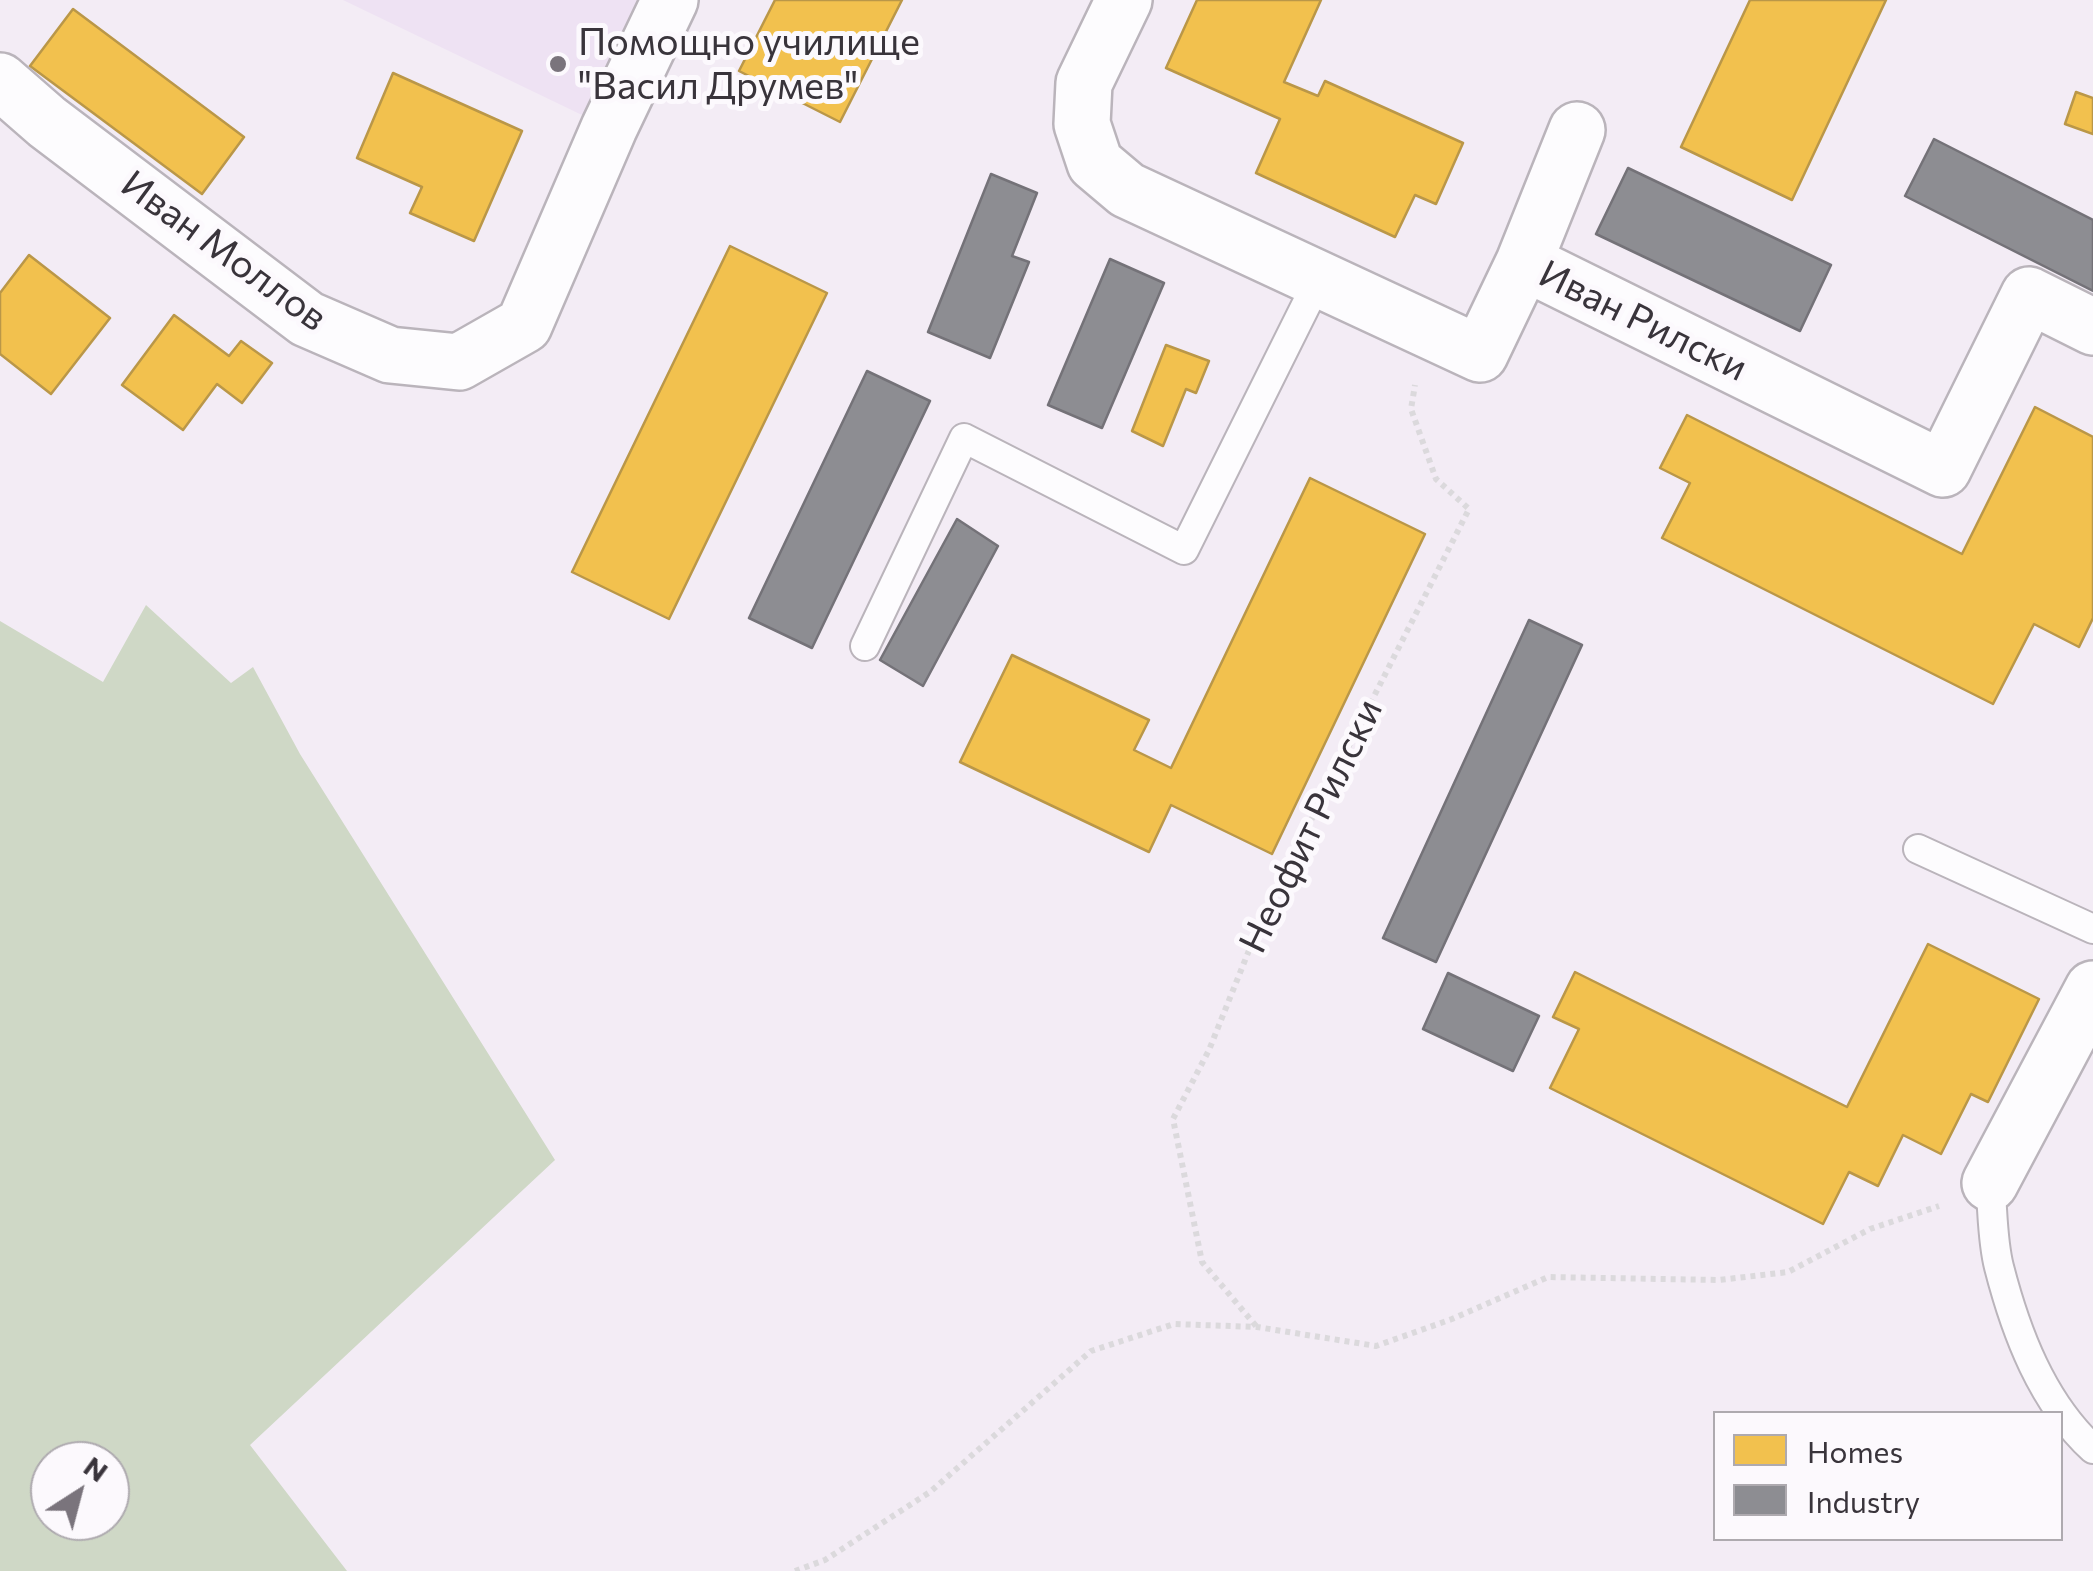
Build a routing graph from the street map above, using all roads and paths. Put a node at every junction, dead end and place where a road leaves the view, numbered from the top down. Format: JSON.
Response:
{"nodes":[{"id":1,"x":670,"y":0,"type":"edge"},
{"id":2,"x":1124,"y":0,"type":"edge"},
{"id":3,"x":0,"y":81,"type":"edge"},
{"id":4,"x":1577,"y":130,"type":"dead end"},
{"id":5,"x":1524,"y":262,"type":"junction"},
{"id":6,"x":1319,"y":279,"type":"junction"},
{"id":7,"x":2093,"y":327,"type":"edge"},
{"id":8,"x":1426,"y":329,"type":"junction"},
{"id":9,"x":865,"y":646,"type":"dead end"},
{"id":10,"x":1918,"y":849,"type":"dead end"},
{"id":11,"x":2093,"y":929,"type":"edge"},
{"id":12,"x":2093,"y":989,"type":"edge"},
{"id":13,"x":1990,"y":1183,"type":"junction"},
{"id":14,"x":1257,"y":1327,"type":"junction"},
{"id":15,"x":2059,"y":1411,"type":"edge"},
{"id":16,"x":2063,"y":1417,"type":"edge"},
{"id":17,"x":2093,"y":1449,"type":"edge"},
{"id":18,"x":794,"y":1571,"type":"edge"}],
"edges":[{"from":1,"to":3,"type":"street","name":"Иван Моллов"},
{"from":2,"to":6,"type":"street","name":"Иван Рилски"},
{"from":4,"to":5,"type":"street"},
{"from":5,"to":7,"type":"street","name":"Иван Рилски"},
{"from":5,"to":8,"type":"street","name":"Иван Рилски"},
{"from":6,"to":8,"type":"street","name":"Иван Рилски"},
{"from":6,"to":9,"type":"lane"},
{"from":8,"to":14,"type":"path","name":"Неофит Рилски"},
{"from":10,"to":11,"type":"lane"},
{"from":12,"to":13,"type":"street"},
{"from":13,"to":14,"type":"path"},
{"from":13,"to":15,"type":"lane"},
{"from":14,"to":18,"type":"path"},
{"from":16,"to":17,"type":"lane"}]}
